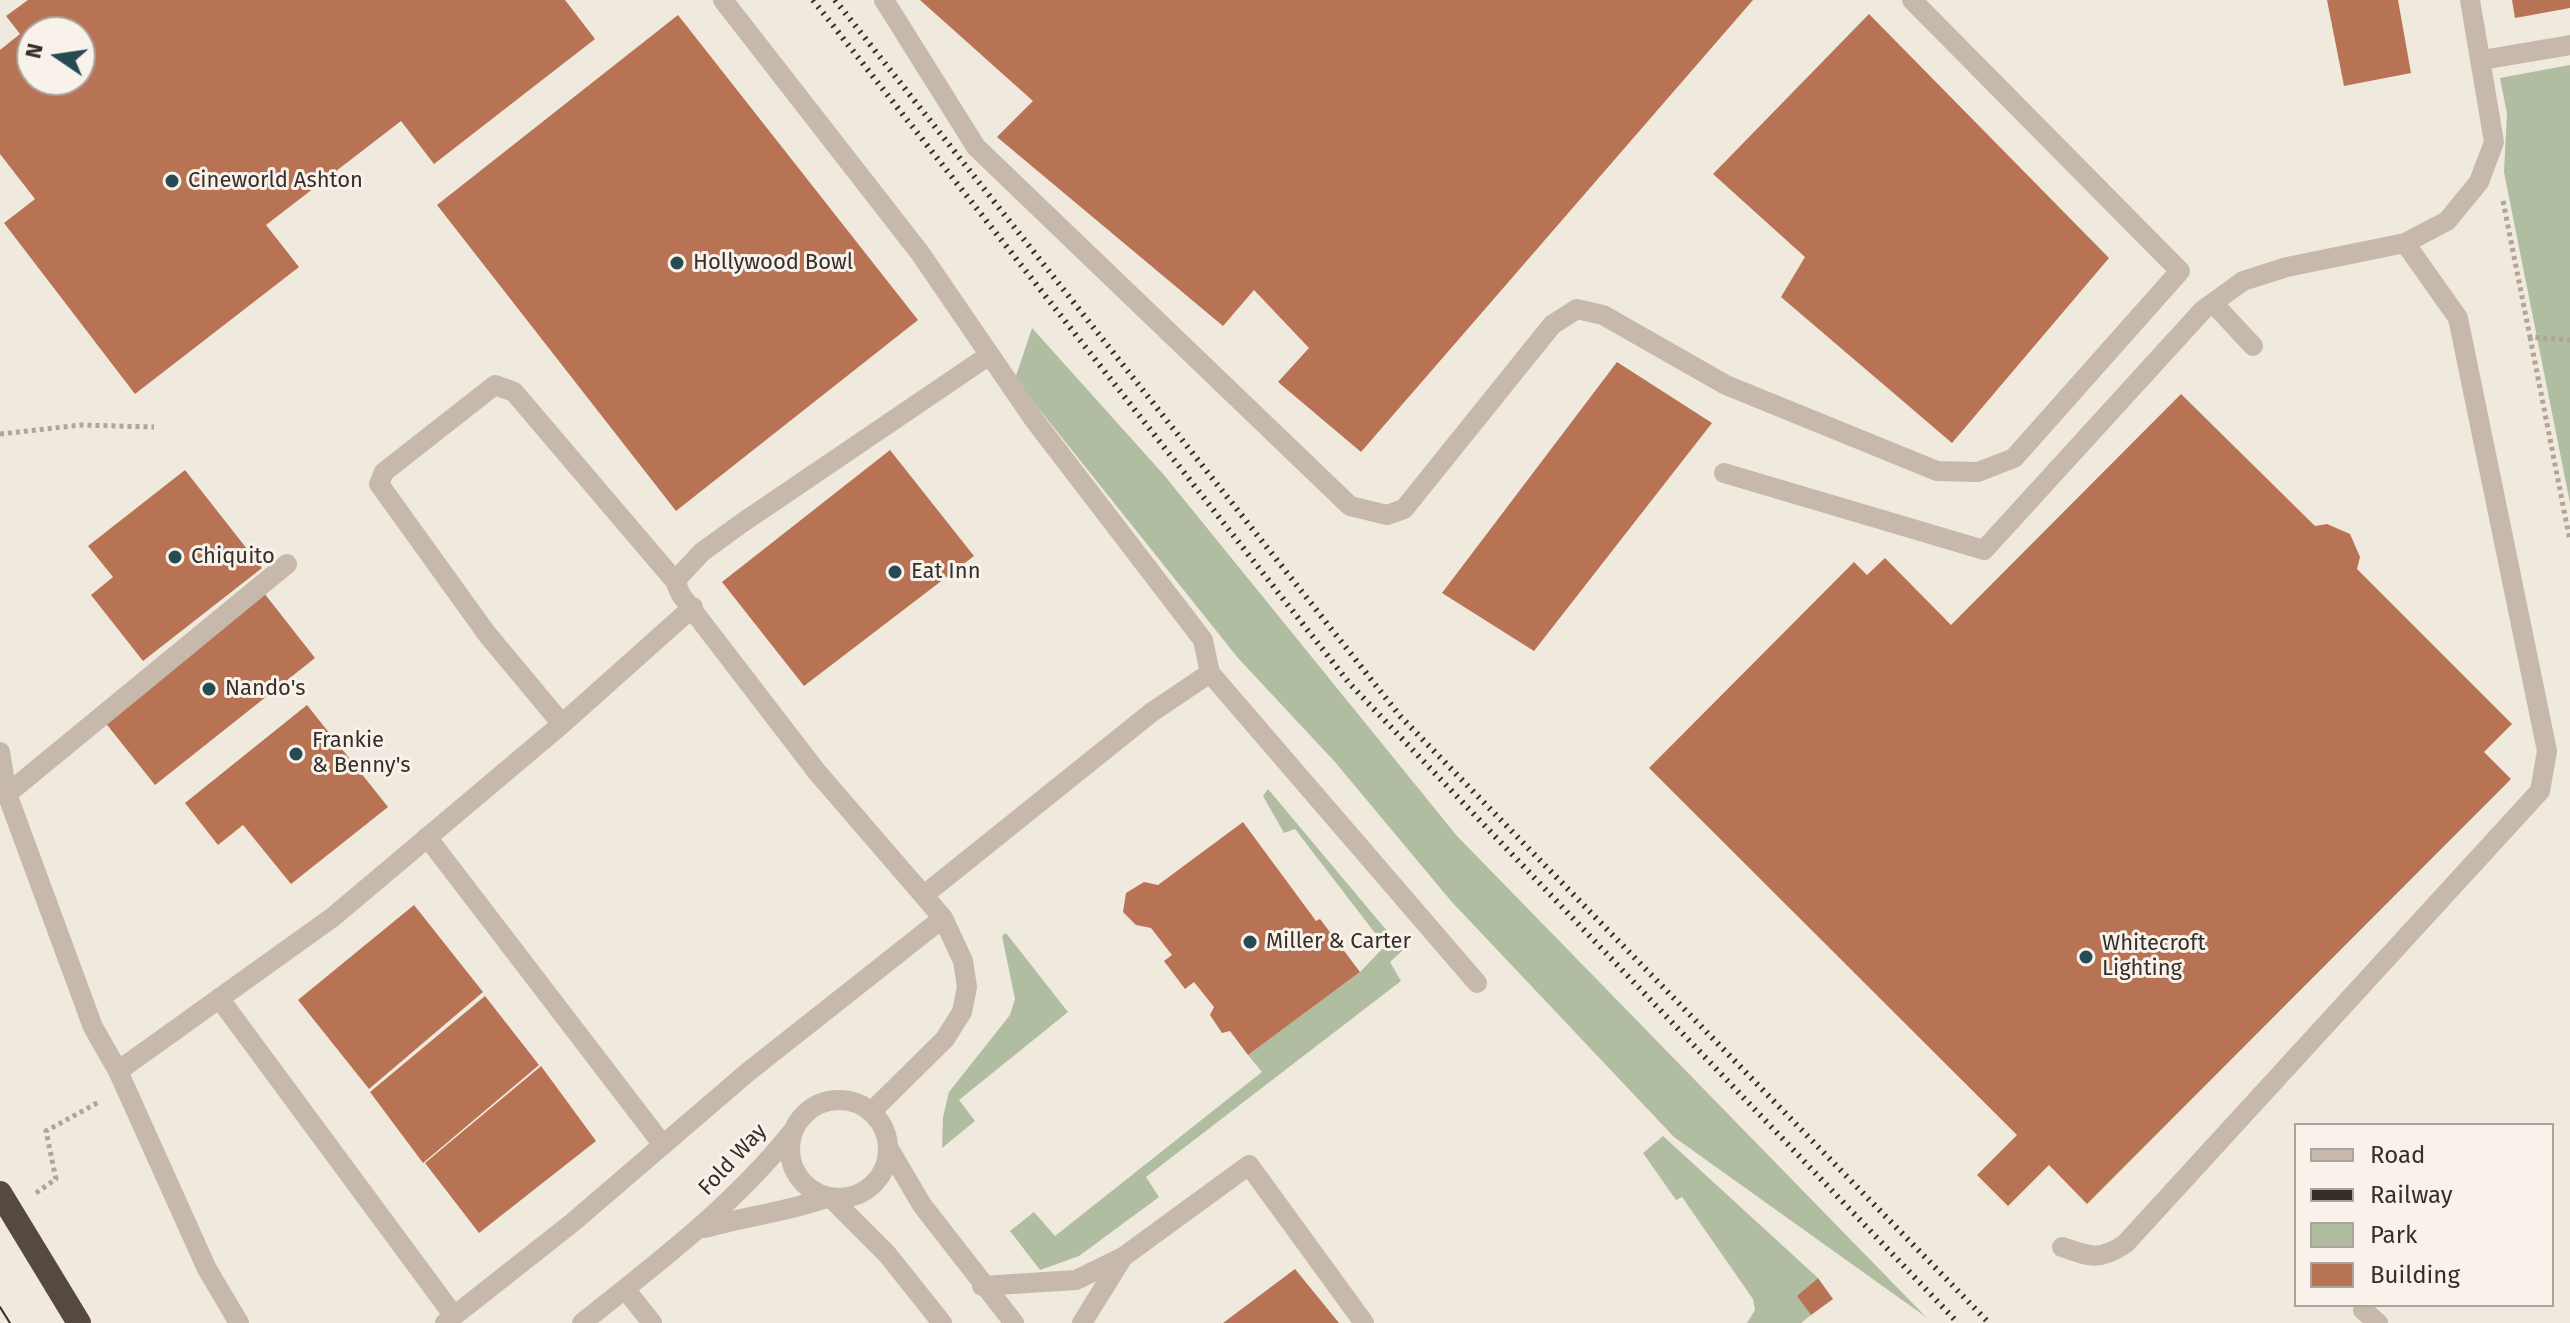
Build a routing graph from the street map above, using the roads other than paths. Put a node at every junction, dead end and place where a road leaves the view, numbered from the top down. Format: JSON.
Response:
{"nodes":[{"id":1,"x":723,"y":0,"type":"edge"},
{"id":2,"x":884,"y":0,"type":"edge"},
{"id":3,"x":1912,"y":0,"type":"edge"},
{"id":4,"x":2470,"y":0,"type":"edge"},
{"id":5,"x":2570,"y":45,"type":"edge"},
{"id":6,"x":2482,"y":60,"type":"junction"},
{"id":7,"x":2405,"y":243,"type":"junction"},
{"id":8,"x":2213,"y":303,"type":"junction"},
{"id":9,"x":2253,"y":346,"type":"dead end"},
{"id":10,"x":988,"y":356,"type":"junction"},
{"id":11,"x":1724,"y":473,"type":"dead end"},
{"id":12,"x":287,"y":564,"type":"dead end"},
{"id":13,"x":675,"y":581,"type":"junction"},
{"id":14,"x":693,"y":607,"type":"junction"},
{"id":15,"x":1210,"y":673,"type":"junction"},
{"id":16,"x":562,"y":724,"type":"junction"},
{"id":17,"x":0,"y":752,"type":"edge"},
{"id":18,"x":7,"y":794,"type":"junction"},
{"id":19,"x":427,"y":837,"type":"junction"},
{"id":20,"x":924,"y":895,"type":"junction"},
{"id":21,"x":948,"y":927,"type":"junction"},
{"id":22,"x":1477,"y":983,"type":"dead end"},
{"id":23,"x":219,"y":998,"type":"junction"},
{"id":24,"x":118,"y":1071,"type":"junction"},
{"id":25,"x":872,"y":1111,"type":"junction"},
{"id":26,"x":792,"y":1132,"type":"junction"},
{"id":27,"x":663,"y":1145,"type":"junction"},
{"id":28,"x":888,"y":1147,"type":"junction"},
{"id":29,"x":0,"y":1193,"type":"edge"},
{"id":30,"x":830,"y":1198,"type":"junction"},
{"id":31,"x":701,"y":1229,"type":"junction"},
{"id":32,"x":2062,"y":1247,"type":"dead end"},
{"id":33,"x":1123,"y":1257,"type":"junction"},
{"id":34,"x":982,"y":1286,"type":"junction"},
{"id":35,"x":625,"y":1289,"type":"junction"},
{"id":36,"x":449,"y":1320,"type":"edge"},
{"id":37,"x":79,"y":1323,"type":"edge"},
{"id":38,"x":239,"y":1323,"type":"edge"},
{"id":39,"x":582,"y":1323,"type":"edge"},
{"id":40,"x":652,"y":1323,"type":"edge"},
{"id":41,"x":942,"y":1323,"type":"edge"},
{"id":42,"x":1014,"y":1323,"type":"edge"},
{"id":43,"x":1082,"y":1323,"type":"edge"},
{"id":44,"x":1364,"y":1323,"type":"edge"}],
"edges":[{"from":1,"to":10,"type":"street"},
{"from":2,"to":3,"type":"street"},
{"from":4,"to":6,"type":"street"},
{"from":5,"to":6,"type":"street"},
{"from":6,"to":7,"type":"street"},
{"from":7,"to":8,"type":"street"},
{"from":7,"to":32,"type":"street"},
{"from":8,"to":9,"type":"street"},
{"from":8,"to":11,"type":"street"},
{"from":10,"to":13,"type":"street"},
{"from":10,"to":15,"type":"street"},
{"from":12,"to":18,"type":"street"},
{"from":13,"to":14,"type":"street"},
{"from":13,"to":16,"type":"street"},
{"from":14,"to":16,"type":"street"},
{"from":14,"to":20,"type":"street"},
{"from":15,"to":20,"type":"street"},
{"from":15,"to":22,"type":"street"},
{"from":16,"to":19,"type":"street"},
{"from":17,"to":18,"type":"street"},
{"from":18,"to":24,"type":"street"},
{"from":19,"to":23,"type":"street"},
{"from":19,"to":27,"type":"street"},
{"from":20,"to":21,"type":"street"},
{"from":21,"to":25,"type":"street"},
{"from":21,"to":27,"type":"street"},
{"from":23,"to":24,"type":"street"},
{"from":23,"to":36,"type":"street"},
{"from":24,"to":38,"type":"street"},
{"from":25,"to":26,"type":"street"},
{"from":25,"to":28,"type":"street"},
{"from":26,"to":30,"type":"street"},
{"from":26,"to":31,"type":"street","name":"Fold Way"},
{"from":27,"to":36,"type":"street"},
{"from":28,"to":30,"type":"street"},
{"from":28,"to":34,"type":"street"},
{"from":29,"to":37,"type":"highway"},
{"from":30,"to":31,"type":"street","name":"Fold Way"},
{"from":30,"to":41,"type":"street"},
{"from":31,"to":35,"type":"street"},
{"from":33,"to":34,"type":"street"},
{"from":33,"to":43,"type":"street"},
{"from":33,"to":44,"type":"street"},
{"from":34,"to":42,"type":"street"},
{"from":35,"to":39,"type":"street"},
{"from":35,"to":40,"type":"street"}]}
